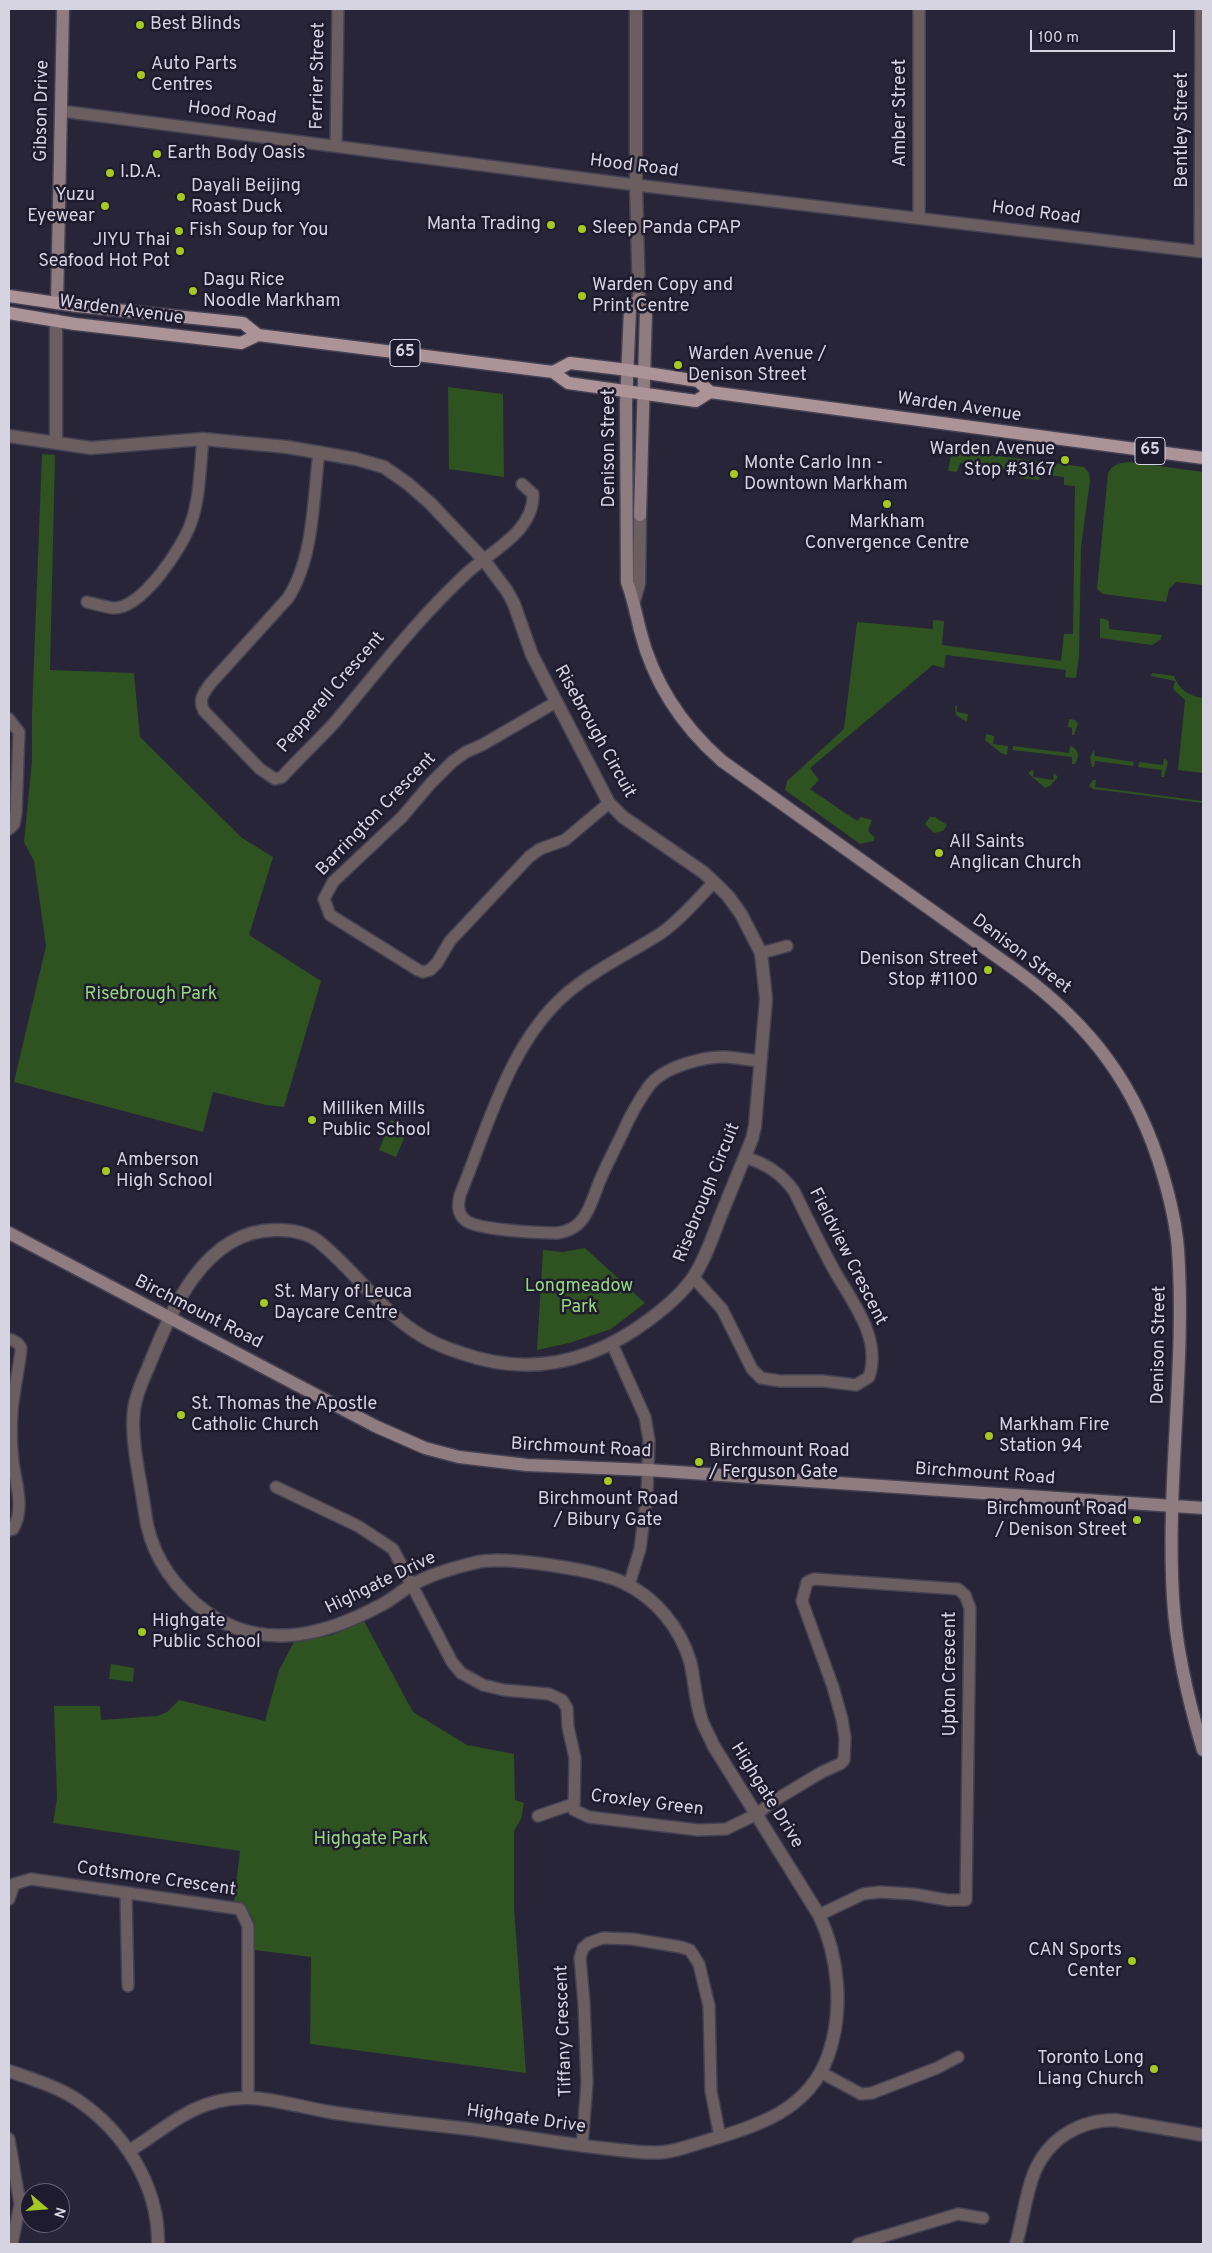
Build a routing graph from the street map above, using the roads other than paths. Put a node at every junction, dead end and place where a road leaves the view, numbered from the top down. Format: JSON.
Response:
{"nodes":[{"id":1,"x":63,"y":9,"type":"edge"},
{"id":2,"x":338,"y":9,"type":"edge"},
{"id":3,"x":636,"y":9,"type":"edge"},
{"id":4,"x":919,"y":9,"type":"edge"},
{"id":5,"x":1201,"y":9,"type":"edge"},
{"id":6,"x":61,"y":111,"type":"junction"},
{"id":7,"x":336,"y":145,"type":"junction"},
{"id":8,"x":636,"y":185,"type":"junction"},
{"id":9,"x":919,"y":217,"type":"junction"},
{"id":10,"x":1202,"y":251,"type":"edge"},
{"id":11,"x":9,"y":296,"type":"edge"},
{"id":12,"x":639,"y":299,"type":"junction"},
{"id":13,"x":57,"y":303,"type":"junction"},
{"id":14,"x":9,"y":313,"type":"edge"},
{"id":15,"x":56,"y":320,"type":"junction"},
{"id":16,"x":258,"y":335,"type":"junction"},
{"id":17,"x":628,"y":370,"type":"junction"},
{"id":18,"x":553,"y":372,"type":"junction"},
{"id":19,"x":645,"y":373,"type":"junction"},
{"id":20,"x":626,"y":392,"type":"junction"},
{"id":21,"x":710,"y":392,"type":"junction"},
{"id":22,"x":644,"y":394,"type":"junction"},
{"id":23,"x":9,"y":436,"type":"edge"},
{"id":24,"x":203,"y":439,"type":"junction"},
{"id":25,"x":56,"y":442,"type":"junction"},
{"id":26,"x":319,"y":452,"type":"junction"},
{"id":27,"x":1203,"y":458,"type":"edge"},
{"id":28,"x":522,"y":484,"type":"dead end"},
{"id":29,"x":640,"y":515,"type":"joint"},
{"id":30,"x":484,"y":560,"type":"junction"},
{"id":31,"x":634,"y":601,"type":"junction"},
{"id":32,"x":87,"y":602,"type":"dead end"},
{"id":33,"x":556,"y":702,"type":"junction"},
{"id":34,"x":9,"y":719,"type":"edge"},
{"id":35,"x":610,"y":803,"type":"junction"},
{"id":36,"x":9,"y":829,"type":"edge"},
{"id":37,"x":714,"y":882,"type":"junction"},
{"id":38,"x":787,"y":946,"type":"dead end"},
{"id":39,"x":761,"y":953,"type":"junction"},
{"id":40,"x":761,"y":1062,"type":"junction"},
{"id":41,"x":744,"y":1157,"type":"junction"},
{"id":42,"x":9,"y":1233,"type":"edge"},
{"id":43,"x":693,"y":1277,"type":"junction"},
{"id":44,"x":170,"y":1320,"type":"junction"},
{"id":45,"x":9,"y":1339,"type":"edge"},
{"id":46,"x":612,"y":1344,"type":"junction"},
{"id":47,"x":648,"y":1470,"type":"junction"},
{"id":48,"x":276,"y":1487,"type":"dead end"},
{"id":49,"x":1173,"y":1507,"type":"junction"},
{"id":50,"x":1203,"y":1508,"type":"edge"},
{"id":51,"x":9,"y":1530,"type":"edge"},
{"id":52,"x":412,"y":1585,"type":"junction"},
{"id":53,"x":629,"y":1585,"type":"junction"},
{"id":54,"x":1203,"y":1750,"type":"edge"},
{"id":55,"x":573,"y":1804,"type":"junction"},
{"id":56,"x":757,"y":1814,"type":"junction"},
{"id":57,"x":538,"y":1816,"type":"dead end"},
{"id":58,"x":126,"y":1894,"type":"junction"},
{"id":59,"x":9,"y":1899,"type":"edge"},
{"id":60,"x":819,"y":1915,"type":"junction"},
{"id":61,"x":128,"y":1986,"type":"dead end"},
{"id":62,"x":958,"y":2057,"type":"dead end"},
{"id":63,"x":9,"y":2071,"type":"edge"},
{"id":64,"x":822,"y":2073,"type":"junction"},
{"id":65,"x":248,"y":2098,"type":"junction"},
{"id":66,"x":1203,"y":2135,"type":"edge"},
{"id":67,"x":720,"y":2137,"type":"junction"},
{"id":68,"x":9,"y":2139,"type":"edge"},
{"id":69,"x":582,"y":2146,"type":"junction"},
{"id":70,"x":129,"y":2151,"type":"junction"},
{"id":71,"x":983,"y":2218,"type":"dead end"},
{"id":72,"x":12,"y":2244,"type":"edge"},
{"id":73,"x":158,"y":2244,"type":"edge"},
{"id":74,"x":858,"y":2244,"type":"edge"},
{"id":75,"x":1016,"y":2244,"type":"edge"}],
"edges":[{"from":1,"to":6,"type":"main road","name":"Gibson Drive"},
{"from":2,"to":7,"type":"street","name":"Ferrier Street"},
{"from":3,"to":8,"type":"street","name":"Denison Street"},
{"from":4,"to":9,"type":"street","name":"Amber Street"},
{"from":5,"to":10,"type":"street","name":"Bentley Street"},
{"from":6,"to":7,"type":"street","name":"Hood Road"},
{"from":6,"to":13,"type":"main road","name":"Gibson Drive"},
{"from":7,"to":8,"type":"street","name":"Hood Road"},
{"from":8,"to":9,"type":"street","name":"Hood Road"},
{"from":8,"to":12,"type":"street","name":"Denison Street"},
{"from":9,"to":10,"type":"street","name":"Hood Road"},
{"from":11,"to":13,"type":"main road","name":"Warden Avenue","number":"65"},
{"from":12,"to":17,"type":"main road","name":"Denison Street"},
{"from":12,"to":19,"type":"main road","name":"Denison Street"},
{"from":13,"to":15,"type":"street"},
{"from":13,"to":16,"type":"main road","name":"Warden Avenue","number":"65"},
{"from":14,"to":15,"type":"main road","name":"Warden Avenue","number":"65"},
{"from":15,"to":16,"type":"main road","name":"Warden Avenue","number":"65"},
{"from":15,"to":25,"type":"street"},
{"from":16,"to":18,"type":"main road","name":"Warden Avenue","number":"65"},
{"from":17,"to":18,"type":"main road","name":"Warden Avenue","number":"65"},
{"from":17,"to":19,"type":"main road","name":"Warden Avenue","number":"65"},
{"from":17,"to":20,"type":"main road","name":"Denison Street"},
{"from":18,"to":20,"type":"main road","name":"Warden Avenue","number":"65"},
{"from":19,"to":21,"type":"main road","name":"Warden Avenue","number":"65"},
{"from":19,"to":22,"type":"main road","name":"Denison Street"},
{"from":20,"to":22,"type":"main road","name":"Warden Avenue","number":"65"},
{"from":20,"to":31,"type":"main road","name":"Denison Street"},
{"from":21,"to":22,"type":"main road","name":"Warden Avenue","number":"65"},
{"from":21,"to":27,"type":"main road","name":"Warden Avenue","number":"65"},
{"from":22,"to":29,"type":"main road","name":"Denison Street"},
{"from":23,"to":25,"type":"street","name":"Risebrough Circuit"},
{"from":24,"to":25,"type":"street","name":"Risebrough Circuit"},
{"from":24,"to":26,"type":"street","name":"Risebrough Circuit"},
{"from":24,"to":32,"type":"street"},
{"from":26,"to":30,"type":"street","name":"Risebrough Circuit"},
{"from":26,"to":30,"type":"street","name":"Pepperell Crescent"},
{"from":28,"to":30,"type":"street"},
{"from":29,"to":31,"type":"street","name":"Denison Street"},
{"from":30,"to":33,"type":"street","name":"Risebrough Circuit"},
{"from":31,"to":49,"type":"main road","name":"Denison Street"},
{"from":33,"to":35,"type":"street","name":"Risebrough Circuit"},
{"from":33,"to":35,"type":"street","name":"Barrington Crescent"},
{"from":34,"to":36,"type":"street"},
{"from":35,"to":37,"type":"street","name":"Risebrough Circuit"},
{"from":37,"to":39,"type":"street","name":"Risebrough Circuit"},
{"from":37,"to":40,"type":"street"},
{"from":38,"to":39,"type":"street"},
{"from":39,"to":40,"type":"street","name":"Risebrough Circuit"},
{"from":40,"to":41,"type":"street","name":"Risebrough Circuit"},
{"from":41,"to":43,"type":"street","name":"Risebrough Circuit"},
{"from":41,"to":43,"type":"street","name":"Fieldview Crescent"},
{"from":42,"to":44,"type":"main road","name":"Birchmount Road"},
{"from":43,"to":46,"type":"street","name":"Risebrough Circuit"},
{"from":44,"to":46,"type":"street","name":"Risebrough Circuit"},
{"from":44,"to":47,"type":"main road","name":"Birchmount Road"},
{"from":44,"to":52,"type":"street","name":"Highgate Drive"},
{"from":45,"to":51,"type":"street"},
{"from":46,"to":47,"type":"street"},
{"from":47,"to":49,"type":"main road","name":"Birchmount Road"},
{"from":47,"to":53,"type":"street"},
{"from":48,"to":52,"type":"street"},
{"from":49,"to":50,"type":"main road","name":"Birchmount Road"},
{"from":49,"to":54,"type":"main road","name":"Denison Street"},
{"from":52,"to":53,"type":"street","name":"Highgate Drive"},
{"from":52,"to":55,"type":"street"},
{"from":53,"to":56,"type":"street","name":"Highgate Drive"},
{"from":55,"to":56,"type":"street","name":"Croxley Green"},
{"from":55,"to":57,"type":"street","name":"Croxley Green"},
{"from":56,"to":60,"type":"street","name":"Highgate Drive"},
{"from":56,"to":60,"type":"street","name":"Upton Crescent"},
{"from":58,"to":59,"type":"street","name":"Cottsmore Crescent"},
{"from":58,"to":61,"type":"street"},
{"from":58,"to":65,"type":"street","name":"Cottsmore Crescent"},
{"from":60,"to":64,"type":"street","name":"Highgate Drive"},
{"from":62,"to":64,"type":"street"},
{"from":63,"to":70,"type":"street"},
{"from":64,"to":67,"type":"street","name":"Highgate Drive"},
{"from":65,"to":69,"type":"street","name":"Highgate Drive"},
{"from":65,"to":70,"type":"street","name":"Highgate Drive"},
{"from":66,"to":75,"type":"street"},
{"from":67,"to":69,"type":"street","name":"Highgate Drive"},
{"from":67,"to":69,"type":"street","name":"Tiffany Crescent"},
{"from":68,"to":72,"type":"street"},
{"from":70,"to":73,"type":"street"},
{"from":71,"to":74,"type":"street"}]}
